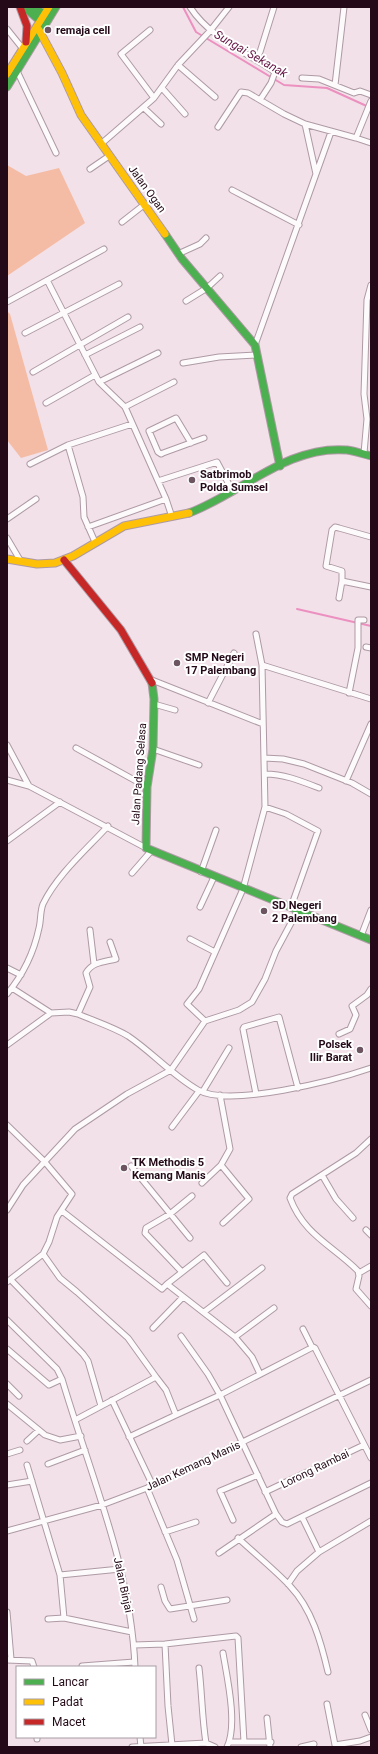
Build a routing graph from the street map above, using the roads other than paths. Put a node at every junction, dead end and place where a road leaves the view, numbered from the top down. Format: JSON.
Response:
{"nodes":[{"id":1,"x":20,"y":7,"type":"edge"},
{"id":2,"x":24,"y":7,"type":"edge"},
{"id":3,"x":33,"y":7,"type":"edge"},
{"id":4,"x":49,"y":7,"type":"edge"},
{"id":5,"x":56,"y":7,"type":"edge"},
{"id":6,"x":190,"y":7,"type":"edge"},
{"id":7,"x":229,"y":7,"type":"edge"},
{"id":8,"x":274,"y":7,"type":"edge"},
{"id":9,"x":344,"y":7,"type":"edge"},
{"id":10,"x":47,"y":16,"type":"junction"},
{"id":11,"x":41,"y":26,"type":"junction"},
{"id":12,"x":7,"y":29,"type":"edge"},
{"id":13,"x":150,"y":30,"type":"dead end"},
{"id":14,"x":209,"y":32,"type":"junction"},
{"id":15,"x":24,"y":47,"type":"junction"},
{"id":16,"x":256,"y":60,"type":"junction"},
{"id":17,"x":178,"y":65,"type":"junction"},
{"id":18,"x":17,"y":71,"type":"junction"},
{"id":19,"x":7,"y":74,"type":"edge"},
{"id":20,"x":302,"y":78,"type":"dead end"},
{"id":21,"x":335,"y":85,"type":"junction"},
{"id":22,"x":7,"y":87,"type":"edge"},
{"id":23,"x":162,"y":88,"type":"junction"},
{"id":24,"x":371,"y":95,"type":"edge"},
{"id":25,"x":215,"y":97,"type":"dead end"},
{"id":26,"x":154,"y":98,"type":"junction"},
{"id":27,"x":260,"y":100,"type":"junction"},
{"id":28,"x":371,"y":102,"type":"edge"},
{"id":29,"x":144,"y":108,"type":"junction"},
{"id":30,"x":185,"y":114,"type":"dead end"},
{"id":31,"x":368,"y":114,"type":"edge"},
{"id":32,"x":161,"y":124,"type":"dead end"},
{"id":33,"x":306,"y":124,"type":"junction"},
{"id":34,"x":218,"y":127,"type":"dead end"},
{"id":35,"x":331,"y":132,"type":"junction"},
{"id":36,"x":356,"y":138,"type":"junction"},
{"id":37,"x":371,"y":143,"type":"edge"},
{"id":38,"x":101,"y":144,"type":"junction"},
{"id":39,"x":56,"y":153,"type":"dead end"},
{"id":40,"x":109,"y":156,"type":"junction"},
{"id":41,"x":90,"y":169,"type":"dead end"},
{"id":42,"x":316,"y":175,"type":"junction"},
{"id":43,"x":232,"y":190,"type":"dead end"},
{"id":44,"x":145,"y":204,"type":"junction"},
{"id":45,"x":122,"y":222,"type":"dead end"},
{"id":46,"x":299,"y":225,"type":"junction"},
{"id":47,"x":206,"y":238,"type":"dead end"},
{"id":48,"x":104,"y":249,"type":"dead end"},
{"id":49,"x":178,"y":254,"type":"junction"},
{"id":50,"x":220,"y":276,"type":"dead end"},
{"id":51,"x":47,"y":280,"type":"junction"},
{"id":52,"x":119,"y":284,"type":"dead end"},
{"id":53,"x":371,"y":285,"type":"edge"},
{"id":54,"x":207,"y":288,"type":"junction"},
{"id":55,"x":186,"y":301,"type":"dead end"},
{"id":56,"x":7,"y":302,"type":"edge"},
{"id":57,"x":64,"y":313,"type":"junction"},
{"id":58,"x":128,"y":317,"type":"dead end"},
{"id":59,"x":140,"y":327,"type":"dead end"},
{"id":60,"x":25,"y":333,"type":"dead end"},
{"id":61,"x":80,"y":344,"type":"junction"},
{"id":62,"x":255,"y":345,"type":"junction"},
{"id":63,"x":158,"y":353,"type":"dead end"},
{"id":64,"x":86,"y":355,"type":"junction"},
{"id":65,"x":257,"y":355,"type":"junction"},
{"id":66,"x":183,"y":363,"type":"dead end"},
{"id":67,"x":33,"y":372,"type":"dead end"},
{"id":68,"x":96,"y":375,"type":"junction"},
{"id":69,"x":99,"y":382,"type":"junction"},
{"id":70,"x":174,"y":382,"type":"dead end"},
{"id":71,"x":46,"y":403,"type":"dead end"},
{"id":72,"x":125,"y":407,"type":"junction"},
{"id":73,"x":132,"y":424,"type":"junction"},
{"id":74,"x":204,"y":438,"type":"dead end"},
{"id":75,"x":191,"y":442,"type":"junction"},
{"id":76,"x":154,"y":443,"type":"junction"},
{"id":77,"x":68,"y":445,"type":"junction"},
{"id":78,"x":144,"y":448,"type":"junction"},
{"id":79,"x":364,"y":453,"type":"junction"},
{"id":80,"x":371,"y":456,"type":"edge"},
{"id":81,"x":30,"y":464,"type":"dead end"},
{"id":82,"x":280,"y":466,"type":"junction"},
{"id":83,"x":158,"y":481,"type":"junction"},
{"id":84,"x":233,"y":492,"type":"junction"},
{"id":85,"x":36,"y":499,"type":"dead end"},
{"id":86,"x":166,"y":499,"type":"junction"},
{"id":87,"x":172,"y":517,"type":"junction"},
{"id":88,"x":7,"y":519,"type":"edge"},
{"id":89,"x":88,"y":527,"type":"junction"},
{"id":90,"x":371,"y":537,"type":"edge"},
{"id":91,"x":7,"y":538,"type":"edge"},
{"id":92,"x":94,"y":542,"type":"junction"},
{"id":93,"x":7,"y":559,"type":"edge"},
{"id":94,"x":20,"y":560,"type":"junction"},
{"id":95,"x":64,"y":560,"type":"junction"},
{"id":96,"x":342,"y":581,"type":"junction"},
{"id":97,"x":371,"y":587,"type":"edge"},
{"id":98,"x":339,"y":598,"type":"dead end"},
{"id":99,"x":364,"y":620,"type":"dead end"},
{"id":100,"x":256,"y":634,"type":"dead end"},
{"id":101,"x":234,"y":653,"type":"dead end"},
{"id":102,"x":262,"y":665,"type":"junction"},
{"id":103,"x":152,"y":680,"type":"junction"},
{"id":104,"x":349,"y":693,"type":"junction"},
{"id":105,"x":371,"y":699,"type":"edge"},
{"id":106,"x":208,"y":703,"type":"junction"},
{"id":107,"x":154,"y":704,"type":"junction"},
{"id":108,"x":175,"y":710,"type":"dead end"},
{"id":109,"x":263,"y":724,"type":"junction"},
{"id":110,"x":371,"y":724,"type":"edge"},
{"id":111,"x":7,"y":745,"type":"edge"},
{"id":112,"x":76,"y":748,"type":"dead end"},
{"id":113,"x":153,"y":749,"type":"junction"},
{"id":114,"x":264,"y":758,"type":"junction"},
{"id":115,"x":199,"y":765,"type":"dead end"},
{"id":116,"x":264,"y":774,"type":"junction"},
{"id":117,"x":7,"y":780,"type":"edge"},
{"id":118,"x":346,"y":781,"type":"junction"},
{"id":119,"x":29,"y":786,"type":"junction"},
{"id":120,"x":147,"y":787,"type":"junction"},
{"id":121,"x":319,"y":788,"type":"dead end"},
{"id":122,"x":371,"y":794,"type":"edge"},
{"id":123,"x":60,"y":802,"type":"junction"},
{"id":124,"x":265,"y":808,"type":"junction"},
{"id":125,"x":108,"y":826,"type":"junction"},
{"id":126,"x":216,"y":830,"type":"dead end"},
{"id":127,"x":7,"y":841,"type":"edge"},
{"id":128,"x":149,"y":849,"type":"junction"},
{"id":129,"x":202,"y":872,"type":"junction"},
{"id":130,"x":132,"y":874,"type":"dead end"},
{"id":131,"x":214,"y":877,"type":"junction"},
{"id":132,"x":242,"y":889,"type":"junction"},
{"id":133,"x":200,"y":907,"type":"dead end"},
{"id":134,"x":291,"y":907,"type":"junction"},
{"id":135,"x":298,"y":910,"type":"junction"},
{"id":136,"x":371,"y":910,"type":"edge"},
{"id":137,"x":90,"y":930,"type":"dead end"},
{"id":138,"x":361,"y":936,"type":"junction"},
{"id":139,"x":190,"y":940,"type":"dead end"},
{"id":140,"x":371,"y":940,"type":"edge"},
{"id":141,"x":110,"y":942,"type":"dead end"},
{"id":142,"x":215,"y":952,"type":"junction"},
{"id":143,"x":94,"y":964,"type":"junction"},
{"id":144,"x":7,"y":968,"type":"edge"},
{"id":145,"x":21,"y":975,"type":"junction"},
{"id":146,"x":12,"y":988,"type":"junction"},
{"id":147,"x":371,"y":989,"type":"edge"},
{"id":148,"x":7,"y":994,"type":"edge"},
{"id":149,"x":51,"y":1013,"type":"junction"},
{"id":150,"x":78,"y":1014,"type":"junction"},
{"id":151,"x":205,"y":1021,"type":"junction"},
{"id":152,"x":339,"y":1034,"type":"dead end"},
{"id":153,"x":7,"y":1046,"type":"edge"},
{"id":154,"x":229,"y":1048,"type":"dead end"},
{"id":155,"x":371,"y":1068,"type":"edge"},
{"id":156,"x":171,"y":1070,"type":"junction"},
{"id":157,"x":298,"y":1088,"type":"junction"},
{"id":158,"x":201,"y":1091,"type":"junction"},
{"id":159,"x":256,"y":1094,"type":"junction"},
{"id":160,"x":220,"y":1095,"type":"junction"},
{"id":161,"x":7,"y":1125,"type":"edge"},
{"id":162,"x":172,"y":1127,"type":"dead end"},
{"id":163,"x":371,"y":1139,"type":"edge"},
{"id":164,"x":44,"y":1161,"type":"junction"},
{"id":165,"x":221,"y":1165,"type":"junction"},
{"id":166,"x":131,"y":1166,"type":"dead end"},
{"id":167,"x":322,"y":1175,"type":"junction"},
{"id":168,"x":202,"y":1183,"type":"dead end"},
{"id":169,"x":192,"y":1196,"type":"dead end"},
{"id":170,"x":8,"y":1206,"type":"edge"},
{"id":171,"x":62,"y":1211,"type":"junction"},
{"id":172,"x":170,"y":1214,"type":"junction"},
{"id":173,"x":353,"y":1218,"type":"dead end"},
{"id":174,"x":223,"y":1223,"type":"dead end"},
{"id":175,"x":366,"y":1230,"type":"dead end"},
{"id":176,"x":371,"y":1235,"type":"edge"},
{"id":177,"x":190,"y":1238,"type":"dead end"},
{"id":178,"x":43,"y":1254,"type":"junction"},
{"id":179,"x":371,"y":1266,"type":"edge"},
{"id":180,"x":262,"y":1268,"type":"dead end"},
{"id":181,"x":181,"y":1271,"type":"junction"},
{"id":182,"x":359,"y":1274,"type":"junction"},
{"id":183,"x":9,"y":1281,"type":"edge"},
{"id":184,"x":227,"y":1283,"type":"dead end"},
{"id":185,"x":167,"y":1284,"type":"junction"},
{"id":186,"x":183,"y":1297,"type":"junction"},
{"id":187,"x":371,"y":1306,"type":"edge"},
{"id":188,"x":274,"y":1308,"type":"dead end"},
{"id":189,"x":204,"y":1312,"type":"junction"},
{"id":190,"x":7,"y":1320,"type":"edge"},
{"id":191,"x":153,"y":1328,"type":"dead end"},
{"id":192,"x":303,"y":1329,"type":"dead end"},
{"id":193,"x":181,"y":1336,"type":"dead end"},
{"id":194,"x":235,"y":1337,"type":"junction"},
{"id":195,"x":312,"y":1347,"type":"junction"},
{"id":196,"x":7,"y":1349,"type":"edge"},
{"id":197,"x":260,"y":1374,"type":"junction"},
{"id":198,"x":156,"y":1376,"type":"junction"},
{"id":199,"x":62,"y":1379,"type":"junction"},
{"id":200,"x":371,"y":1380,"type":"edge"},
{"id":201,"x":7,"y":1384,"type":"edge"},
{"id":202,"x":220,"y":1395,"type":"junction"},
{"id":203,"x":19,"y":1396,"type":"dead end"},
{"id":204,"x":340,"y":1396,"type":"junction"},
{"id":205,"x":112,"y":1400,"type":"junction"},
{"id":206,"x":7,"y":1404,"type":"edge"},
{"id":207,"x":101,"y":1406,"type":"junction"},
{"id":208,"x":176,"y":1415,"type":"junction"},
{"id":209,"x":75,"y":1420,"type":"junction"},
{"id":210,"x":39,"y":1430,"type":"junction"},
{"id":211,"x":81,"y":1436,"type":"junction"},
{"id":212,"x":129,"y":1437,"type":"junction"},
{"id":213,"x":27,"y":1441,"type":"dead end"},
{"id":214,"x":243,"y":1443,"type":"junction"},
{"id":215,"x":364,"y":1445,"type":"junction"},
{"id":216,"x":20,"y":1450,"type":"dead end"},
{"id":217,"x":85,"y":1450,"type":"junction"},
{"id":218,"x":7,"y":1454,"type":"edge"},
{"id":219,"x":371,"y":1458,"type":"edge"},
{"id":220,"x":48,"y":1464,"type":"dead end"},
{"id":221,"x":27,"y":1465,"type":"dead end"},
{"id":222,"x":258,"y":1475,"type":"junction"},
{"id":223,"x":32,"y":1481,"type":"junction"},
{"id":224,"x":371,"y":1482,"type":"edge"},
{"id":225,"x":7,"y":1485,"type":"edge"},
{"id":226,"x":150,"y":1487,"type":"junction"},
{"id":227,"x":265,"y":1492,"type":"junction"},
{"id":228,"x":102,"y":1505,"type":"junction"},
{"id":229,"x":276,"y":1514,"type":"junction"},
{"id":230,"x":302,"y":1517,"type":"junction"},
{"id":231,"x":233,"y":1520,"type":"dead end"},
{"id":232,"x":43,"y":1521,"type":"junction"},
{"id":233,"x":371,"y":1521,"type":"edge"},
{"id":234,"x":196,"y":1522,"type":"dead end"},
{"id":235,"x":7,"y":1531,"type":"edge"},
{"id":236,"x":165,"y":1532,"type":"junction"},
{"id":237,"x":238,"y":1538,"type":"junction"},
{"id":238,"x":319,"y":1552,"type":"junction"},
{"id":239,"x":219,"y":1553,"type":"dead end"},
{"id":240,"x":120,"y":1569,"type":"junction"},
{"id":241,"x":60,"y":1575,"type":"junction"},
{"id":242,"x":288,"y":1584,"type":"junction"},
{"id":243,"x":161,"y":1587,"type":"dead end"},
{"id":244,"x":227,"y":1600,"type":"dead end"},
{"id":245,"x":190,"y":1607,"type":"junction"},
{"id":246,"x":7,"y":1612,"type":"edge"},
{"id":247,"x":64,"y":1618,"type":"junction"},
{"id":248,"x":48,"y":1619,"type":"dead end"},
{"id":249,"x":194,"y":1619,"type":"dead end"},
{"id":250,"x":132,"y":1632,"type":"junction"},
{"id":251,"x":165,"y":1644,"type":"junction"},
{"id":252,"x":134,"y":1645,"type":"junction"},
{"id":253,"x":223,"y":1653,"type":"dead end"},
{"id":254,"x":9,"y":1659,"type":"edge"},
{"id":255,"x":134,"y":1664,"type":"edge"},
{"id":256,"x":34,"y":1666,"type":"edge"},
{"id":257,"x":82,"y":1666,"type":"dead end"},
{"id":258,"x":198,"y":1668,"type":"dead end"},
{"id":259,"x":328,"y":1672,"type":"dead end"},
{"id":260,"x":328,"y":1704,"type":"dead end"},
{"id":261,"x":365,"y":1715,"type":"dead end"},
{"id":262,"x":267,"y":1718,"type":"dead end"},
{"id":263,"x":371,"y":1730,"type":"edge"},
{"id":264,"x":371,"y":1737,"type":"edge"},
{"id":265,"x":244,"y":1742,"type":"junction"},
{"id":266,"x":206,"y":1743,"type":"junction"},
{"id":267,"x":270,"y":1744,"type":"edge"},
{"id":268,"x":314,"y":1744,"type":"dead end"},
{"id":269,"x":172,"y":1745,"type":"junction"},
{"id":270,"x":228,"y":1745,"type":"edge"},
{"id":271,"x":132,"y":1747,"type":"edge"},
{"id":272,"x":141,"y":1747,"type":"edge"},
{"id":273,"x":215,"y":1747,"type":"edge"},
{"id":274,"x":301,"y":1747,"type":"edge"}],
"edges":[{"from":1,"to":15,"type":"main road"},
{"from":2,"to":11,"type":"main road","name":"Jalan Ogan"},
{"from":3,"to":10,"type":"main road"},
{"from":4,"to":10,"type":"main road"},
{"from":5,"to":10,"type":"main road"},
{"from":6,"to":14,"type":"street"},
{"from":7,"to":14,"type":"street"},
{"from":8,"to":16,"type":"street"},
{"from":9,"to":21,"type":"street"},
{"from":10,"to":11,"type":"main road"},
{"from":11,"to":15,"type":"main road"},
{"from":11,"to":18,"type":"main road"},
{"from":11,"to":38,"type":"main road","name":"Jalan Ogan"},
{"from":12,"to":15,"type":"street"},
{"from":13,"to":26,"type":"street"},
{"from":14,"to":16,"type":"street"},
{"from":14,"to":17,"type":"street"},
{"from":15,"to":19,"type":"main road"},
{"from":16,"to":27,"type":"street"},
{"from":17,"to":23,"type":"street"},
{"from":17,"to":25,"type":"street"},
{"from":18,"to":22,"type":"main road"},
{"from":18,"to":39,"type":"street"},
{"from":20,"to":21,"type":"street"},
{"from":21,"to":24,"type":"street"},
{"from":23,"to":26,"type":"street"},
{"from":23,"to":30,"type":"street"},
{"from":26,"to":29,"type":"street"},
{"from":27,"to":33,"type":"street"},
{"from":27,"to":34,"type":"street"},
{"from":28,"to":31,"type":"street"},
{"from":29,"to":32,"type":"street"},
{"from":29,"to":38,"type":"street"},
{"from":31,"to":36,"type":"street"},
{"from":33,"to":35,"type":"street"},
{"from":33,"to":42,"type":"street"},
{"from":35,"to":36,"type":"street"},
{"from":35,"to":42,"type":"street"},
{"from":36,"to":37,"type":"street"},
{"from":38,"to":40,"type":"main road","name":"Jalan Ogan"},
{"from":40,"to":41,"type":"street"},
{"from":40,"to":44,"type":"main road","name":"Jalan Ogan"},
{"from":42,"to":46,"type":"street"},
{"from":43,"to":46,"type":"street"},
{"from":44,"to":45,"type":"street"},
{"from":44,"to":49,"type":"main road","name":"Jalan Ogan"},
{"from":46,"to":62,"type":"street"},
{"from":47,"to":49,"type":"street"},
{"from":48,"to":51,"type":"street"},
{"from":49,"to":54,"type":"main road","name":"Jalan Ogan"},
{"from":50,"to":54,"type":"street"},
{"from":51,"to":56,"type":"street"},
{"from":51,"to":57,"type":"street"},
{"from":52,"to":57,"type":"street"},
{"from":53,"to":79,"type":"street"},
{"from":54,"to":55,"type":"street"},
{"from":54,"to":62,"type":"main road","name":"Jalan Ogan"},
{"from":57,"to":60,"type":"street"},
{"from":57,"to":61,"type":"street"},
{"from":58,"to":61,"type":"street"},
{"from":59,"to":64,"type":"street"},
{"from":61,"to":64,"type":"street"},
{"from":61,"to":67,"type":"street"},
{"from":62,"to":65,"type":"main road","name":"Jalan Ogan"},
{"from":63,"to":69,"type":"street"},
{"from":64,"to":68,"type":"street"},
{"from":65,"to":66,"type":"street"},
{"from":65,"to":82,"type":"main road","name":"Jalan Ogan"},
{"from":68,"to":69,"type":"street"},
{"from":68,"to":71,"type":"street"},
{"from":69,"to":72,"type":"street"},
{"from":70,"to":72,"type":"street"},
{"from":72,"to":73,"type":"street"},
{"from":73,"to":77,"type":"street"},
{"from":73,"to":78,"type":"street"},
{"from":74,"to":75,"type":"street"},
{"from":75,"to":76,"type":"street"},
{"from":75,"to":76,"type":"street"},
{"from":76,"to":78,"type":"street"},
{"from":77,"to":81,"type":"street"},
{"from":77,"to":89,"type":"street"},
{"from":78,"to":83,"type":"street"},
{"from":79,"to":80,"type":"main road"},
{"from":79,"to":82,"type":"main road"},
{"from":82,"to":84,"type":"main road"},
{"from":83,"to":84,"type":"street"},
{"from":83,"to":86,"type":"street"},
{"from":84,"to":87,"type":"main road"},
{"from":85,"to":88,"type":"street"},
{"from":86,"to":87,"type":"street"},
{"from":86,"to":89,"type":"street"},
{"from":87,"to":92,"type":"main road"},
{"from":89,"to":92,"type":"street"},
{"from":90,"to":96,"type":"street"},
{"from":91,"to":94,"type":"street"},
{"from":92,"to":95,"type":"main road"},
{"from":93,"to":94,"type":"main road"},
{"from":94,"to":95,"type":"main road"},
{"from":95,"to":103,"type":"main road","name":"Jalan Padang Selasa"},
{"from":96,"to":97,"type":"street"},
{"from":96,"to":98,"type":"street"},
{"from":99,"to":104,"type":"street"},
{"from":100,"to":102,"type":"street"},
{"from":101,"to":106,"type":"street"},
{"from":102,"to":104,"type":"street"},
{"from":102,"to":109,"type":"street"},
{"from":103,"to":106,"type":"street"},
{"from":103,"to":107,"type":"main road","name":"Jalan Padang Selasa"},
{"from":104,"to":105,"type":"street"},
{"from":106,"to":109,"type":"street"},
{"from":107,"to":108,"type":"street"},
{"from":107,"to":113,"type":"main road","name":"Jalan Padang Selasa"},
{"from":109,"to":114,"type":"street"},
{"from":110,"to":118,"type":"street"},
{"from":111,"to":119,"type":"street"},
{"from":112,"to":120,"type":"street"},
{"from":113,"to":115,"type":"street"},
{"from":113,"to":120,"type":"main road","name":"Jalan Padang Selasa"},
{"from":114,"to":116,"type":"street"},
{"from":114,"to":118,"type":"street"},
{"from":116,"to":121,"type":"street"},
{"from":116,"to":124,"type":"street"},
{"from":117,"to":119,"type":"street"},
{"from":118,"to":122,"type":"street"},
{"from":119,"to":123,"type":"street"},
{"from":120,"to":128,"type":"main road","name":"Jalan Padang Selasa"},
{"from":123,"to":125,"type":"street"},
{"from":123,"to":127,"type":"street"},
{"from":124,"to":132,"type":"street"},
{"from":124,"to":134,"type":"street"},
{"from":125,"to":128,"type":"street"},
{"from":125,"to":145,"type":"street"},
{"from":126,"to":129,"type":"street"},
{"from":128,"to":129,"type":"main road"},
{"from":128,"to":130,"type":"street"},
{"from":129,"to":131,"type":"main road"},
{"from":131,"to":132,"type":"main road"},
{"from":131,"to":133,"type":"street"},
{"from":132,"to":134,"type":"main road"},
{"from":132,"to":142,"type":"street"},
{"from":134,"to":135,"type":"main road"},
{"from":135,"to":138,"type":"main road"},
{"from":135,"to":151,"type":"street"},
{"from":136,"to":138,"type":"street"},
{"from":137,"to":143,"type":"street"},
{"from":138,"to":140,"type":"main road"},
{"from":139,"to":142,"type":"street"},
{"from":141,"to":143,"type":"street"},
{"from":142,"to":151,"type":"street"},
{"from":143,"to":150,"type":"street"},
{"from":144,"to":145,"type":"street"},
{"from":145,"to":146,"type":"street"},
{"from":146,"to":148,"type":"street"},
{"from":146,"to":149,"type":"street"},
{"from":147,"to":152,"type":"street"},
{"from":149,"to":150,"type":"street"},
{"from":149,"to":153,"type":"street"},
{"from":150,"to":156,"type":"street"},
{"from":151,"to":156,"type":"street"},
{"from":154,"to":158,"type":"street"},
{"from":155,"to":157,"type":"street"},
{"from":156,"to":158,"type":"street"},
{"from":156,"to":164,"type":"street"},
{"from":157,"to":159,"type":"street"},
{"from":157,"to":159,"type":"street"},
{"from":158,"to":160,"type":"street"},
{"from":158,"to":162,"type":"street"},
{"from":159,"to":160,"type":"street"},
{"from":160,"to":165,"type":"street"},
{"from":161,"to":164,"type":"street"},
{"from":163,"to":167,"type":"street"},
{"from":164,"to":170,"type":"street"},
{"from":164,"to":171,"type":"street"},
{"from":165,"to":168,"type":"street"},
{"from":165,"to":174,"type":"street"},
{"from":166,"to":172,"type":"street"},
{"from":167,"to":173,"type":"street"},
{"from":167,"to":182,"type":"street"},
{"from":169,"to":172,"type":"street"},
{"from":171,"to":178,"type":"street"},
{"from":171,"to":185,"type":"street"},
{"from":172,"to":177,"type":"street"},
{"from":172,"to":181,"type":"street"},
{"from":175,"to":176,"type":"street"},
{"from":178,"to":183,"type":"street"},
{"from":178,"to":198,"type":"street"},
{"from":179,"to":182,"type":"street"},
{"from":180,"to":189,"type":"street"},
{"from":181,"to":184,"type":"street"},
{"from":181,"to":185,"type":"street"},
{"from":182,"to":187,"type":"street"},
{"from":183,"to":207,"type":"street"},
{"from":185,"to":186,"type":"street"},
{"from":186,"to":189,"type":"street"},
{"from":186,"to":191,"type":"street"},
{"from":188,"to":194,"type":"street"},
{"from":189,"to":194,"type":"street"},
{"from":190,"to":199,"type":"street","name":"Jalan Binjai"},
{"from":192,"to":195,"type":"street"},
{"from":193,"to":202,"type":"street"},
{"from":194,"to":197,"type":"street"},
{"from":195,"to":197,"type":"street"},
{"from":195,"to":204,"type":"street"},
{"from":196,"to":199,"type":"street"},
{"from":197,"to":202,"type":"street"},
{"from":198,"to":205,"type":"street"},
{"from":198,"to":208,"type":"street"},
{"from":199,"to":209,"type":"street","name":"Jalan Binjai"},
{"from":200,"to":204,"type":"street","name":"Jalan Kemang Manis"},
{"from":201,"to":203,"type":"street"},
{"from":202,"to":208,"type":"street"},
{"from":202,"to":214,"type":"street"},
{"from":204,"to":214,"type":"street","name":"Jalan Kemang Manis"},
{"from":204,"to":215,"type":"street"},
{"from":205,"to":207,"type":"street"},
{"from":205,"to":212,"type":"street"},
{"from":206,"to":210,"type":"street"},
{"from":207,"to":209,"type":"street"},
{"from":208,"to":212,"type":"street"},
{"from":209,"to":211,"type":"street","name":"Jalan Binjai"},
{"from":210,"to":211,"type":"street"},
{"from":210,"to":213,"type":"street"},
{"from":211,"to":217,"type":"street","name":"Jalan Binjai"},
{"from":212,"to":226,"type":"street"},
{"from":214,"to":222,"type":"street"},
{"from":214,"to":226,"type":"street","name":"Jalan Kemang Manis"},
{"from":215,"to":219,"type":"street"},
{"from":215,"to":227,"type":"street","name":"Lorong Rambai"},
{"from":216,"to":218,"type":"street"},
{"from":217,"to":220,"type":"street"},
{"from":217,"to":228,"type":"street","name":"Jalan Binjai"},
{"from":221,"to":223,"type":"street"},
{"from":222,"to":227,"type":"street"},
{"from":222,"to":231,"type":"street"},
{"from":223,"to":225,"type":"street"},
{"from":223,"to":232,"type":"street"},
{"from":224,"to":230,"type":"street"},
{"from":226,"to":228,"type":"street","name":"Jalan Kemang Manis"},
{"from":226,"to":236,"type":"street"},
{"from":227,"to":229,"type":"street"},
{"from":228,"to":232,"type":"street","name":"Jalan Kemang Manis"},
{"from":228,"to":240,"type":"street","name":"Jalan Binjai"},
{"from":229,"to":230,"type":"street"},
{"from":229,"to":237,"type":"street"},
{"from":230,"to":238,"type":"street"},
{"from":232,"to":235,"type":"street","name":"Jalan Kemang Manis"},
{"from":232,"to":241,"type":"street"},
{"from":233,"to":238,"type":"street"},
{"from":234,"to":236,"type":"street"},
{"from":236,"to":245,"type":"street"},
{"from":237,"to":239,"type":"street"},
{"from":237,"to":242,"type":"street"},
{"from":238,"to":242,"type":"street"},
{"from":240,"to":241,"type":"street"},
{"from":240,"to":250,"type":"street","name":"Jalan Binjai"},
{"from":241,"to":247,"type":"street"},
{"from":242,"to":259,"type":"street"},
{"from":243,"to":245,"type":"street"},
{"from":244,"to":245,"type":"street"},
{"from":245,"to":249,"type":"street"},
{"from":246,"to":254,"type":"street"},
{"from":247,"to":248,"type":"street"},
{"from":247,"to":250,"type":"street"},
{"from":250,"to":252,"type":"street","name":"Jalan Binjai"},
{"from":251,"to":252,"type":"street"},
{"from":251,"to":265,"type":"street"},
{"from":251,"to":269,"type":"street"},
{"from":252,"to":255,"type":"street","name":"Jalan Binjai"},
{"from":253,"to":270,"type":"street"},
{"from":254,"to":256,"type":"street"},
{"from":255,"to":257,"type":"street"},
{"from":258,"to":266,"type":"street"},
{"from":260,"to":264,"type":"street"},
{"from":261,"to":263,"type":"street"},
{"from":262,"to":267,"type":"street"},
{"from":265,"to":267,"type":"street"},
{"from":265,"to":270,"type":"street"},
{"from":266,"to":269,"type":"street"},
{"from":266,"to":273,"type":"street"},
{"from":268,"to":274,"type":"street"},
{"from":269,"to":272,"type":"street"},
{"from":271,"to":272,"type":"street"}]}
